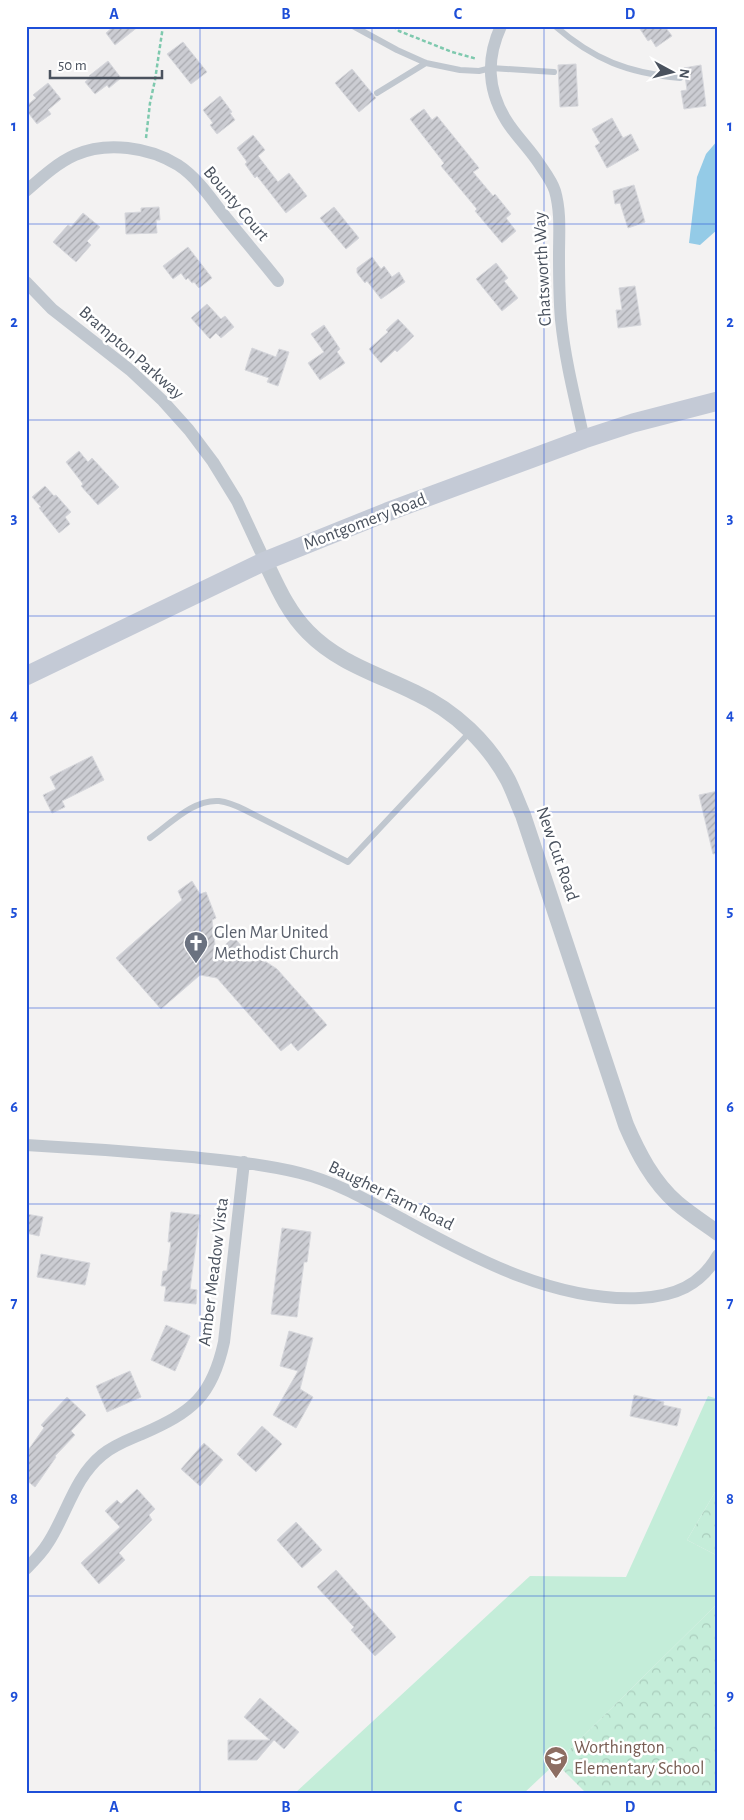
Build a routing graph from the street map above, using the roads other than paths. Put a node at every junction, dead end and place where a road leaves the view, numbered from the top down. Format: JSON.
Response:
{"nodes":[{"id":1,"x":353,"y":26,"type":"edge"},
{"id":2,"x":501,"y":26,"type":"edge"},
{"id":3,"x":555,"y":26,"type":"edge"},
{"id":4,"x":426,"y":63,"type":"junction"},
{"id":5,"x":485,"y":70,"type":"junction"},
{"id":6,"x":554,"y":72,"type":"dead end"},
{"id":7,"x":680,"y":78,"type":"dead end"},
{"id":8,"x":377,"y":93,"type":"dead end"},
{"id":9,"x":26,"y":191,"type":"edge"},
{"id":10,"x":278,"y":281,"type":"dead end"},
{"id":11,"x":26,"y":282,"type":"edge"},
{"id":12,"x":718,"y":401,"type":"edge"},
{"id":13,"x":584,"y":439,"type":"junction"},
{"id":14,"x":265,"y":561,"type":"junction"},
{"id":15,"x":26,"y":676,"type":"edge"},
{"id":16,"x":470,"y":731,"type":"junction"},
{"id":17,"x":150,"y":838,"type":"dead end"},
{"id":18,"x":26,"y":1146,"type":"edge"},
{"id":19,"x":244,"y":1162,"type":"junction"},
{"id":20,"x":718,"y":1233,"type":"edge"},
{"id":21,"x":718,"y":1255,"type":"edge"},
{"id":22,"x":26,"y":1569,"type":"edge"}],
"edges":[{"from":1,"to":4,"type":"lane"},
{"from":2,"to":5,"type":"street","name":"Chatsworth Way"},
{"from":3,"to":7,"type":"lane"},
{"from":4,"to":5,"type":"lane"},
{"from":4,"to":8,"type":"lane"},
{"from":5,"to":6,"type":"lane"},
{"from":5,"to":13,"type":"street","name":"Chatsworth Way"},
{"from":9,"to":10,"type":"street","name":"Bounty Court"},
{"from":11,"to":14,"type":"street","name":"Brampton Parkway"},
{"from":12,"to":13,"type":"main road","name":"Montgomery Road"},
{"from":13,"to":14,"type":"main road","name":"Montgomery Road"},
{"from":14,"to":15,"type":"main road","name":"Montgomery Road"},
{"from":14,"to":16,"type":"street","name":"New Cut Road"},
{"from":16,"to":17,"type":"lane"},
{"from":16,"to":20,"type":"street","name":"New Cut Road"},
{"from":18,"to":19,"type":"street","name":"Baugher Farm Road"},
{"from":19,"to":21,"type":"street","name":"Baugher Farm Road"},
{"from":19,"to":22,"type":"street","name":"Amber Meadow Vista"}]}
